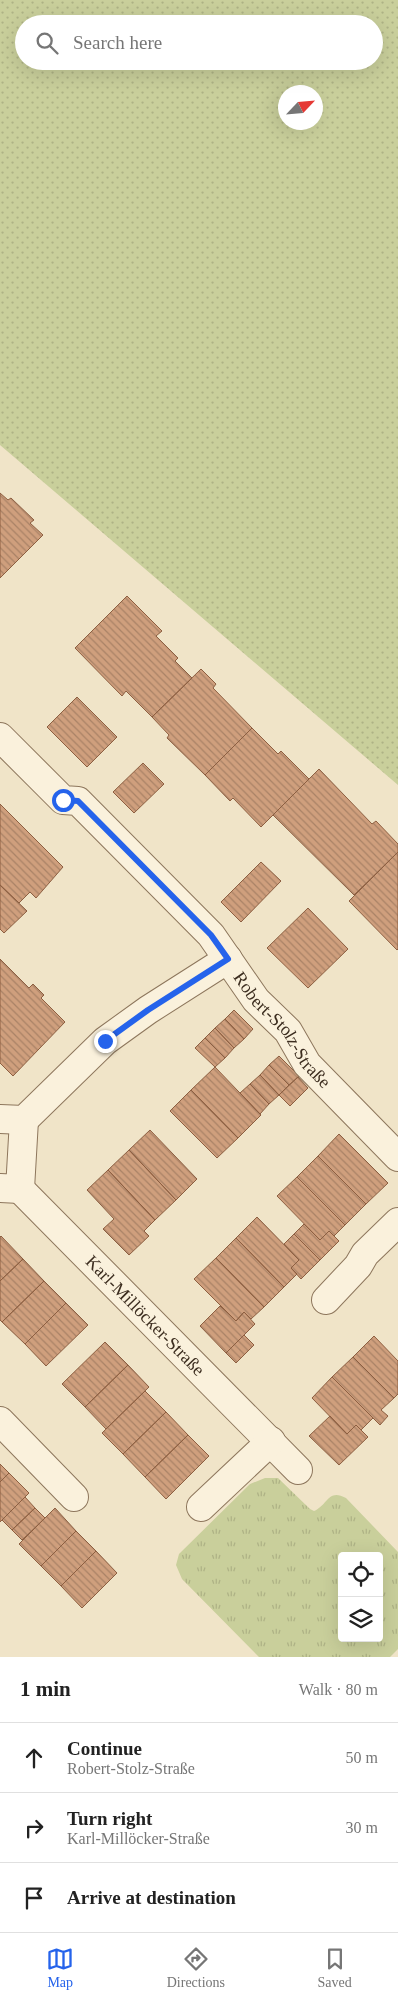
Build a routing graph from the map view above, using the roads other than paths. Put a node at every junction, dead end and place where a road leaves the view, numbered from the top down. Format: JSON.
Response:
{"nodes":[{"id":1,"x":0,"y":736,"type":"edge"},
{"id":2,"x":228,"y":959,"type":"junction"},
{"id":3,"x":12,"y":1120,"type":"edge"},
{"id":4,"x":398,"y":1157,"type":"edge"},
{"id":5,"x":10,"y":1188,"type":"edge"},
{"id":6,"x":398,"y":1222,"type":"edge"},
{"id":7,"x":326,"y":1300,"type":"dead end"},
{"id":8,"x":0,"y":1421,"type":"edge"},
{"id":9,"x":271,"y":1441,"type":"junction"},
{"id":10,"x":298,"y":1470,"type":"dead end"},
{"id":11,"x":74,"y":1497,"type":"dead end"},
{"id":12,"x":201,"y":1507,"type":"dead end"}],
"edges":[{"from":1,"to":2,"type":"street","name":"Robert-Stolz-Straße"},
{"from":2,"to":3,"type":"street","name":"Karl-Millöcker-Straße"},
{"from":2,"to":4,"type":"street","name":"Robert-Stolz-Straße"},
{"from":3,"to":5,"type":"street","name":"Karl-Millöcker-Straße"},
{"from":5,"to":9,"type":"street","name":"Karl-Millöcker-Straße"},
{"from":6,"to":7,"type":"street"},
{"from":8,"to":11,"type":"street"},
{"from":9,"to":10,"type":"street","name":"Karl-Millöcker-Straße"},
{"from":9,"to":12,"type":"street"}]}
